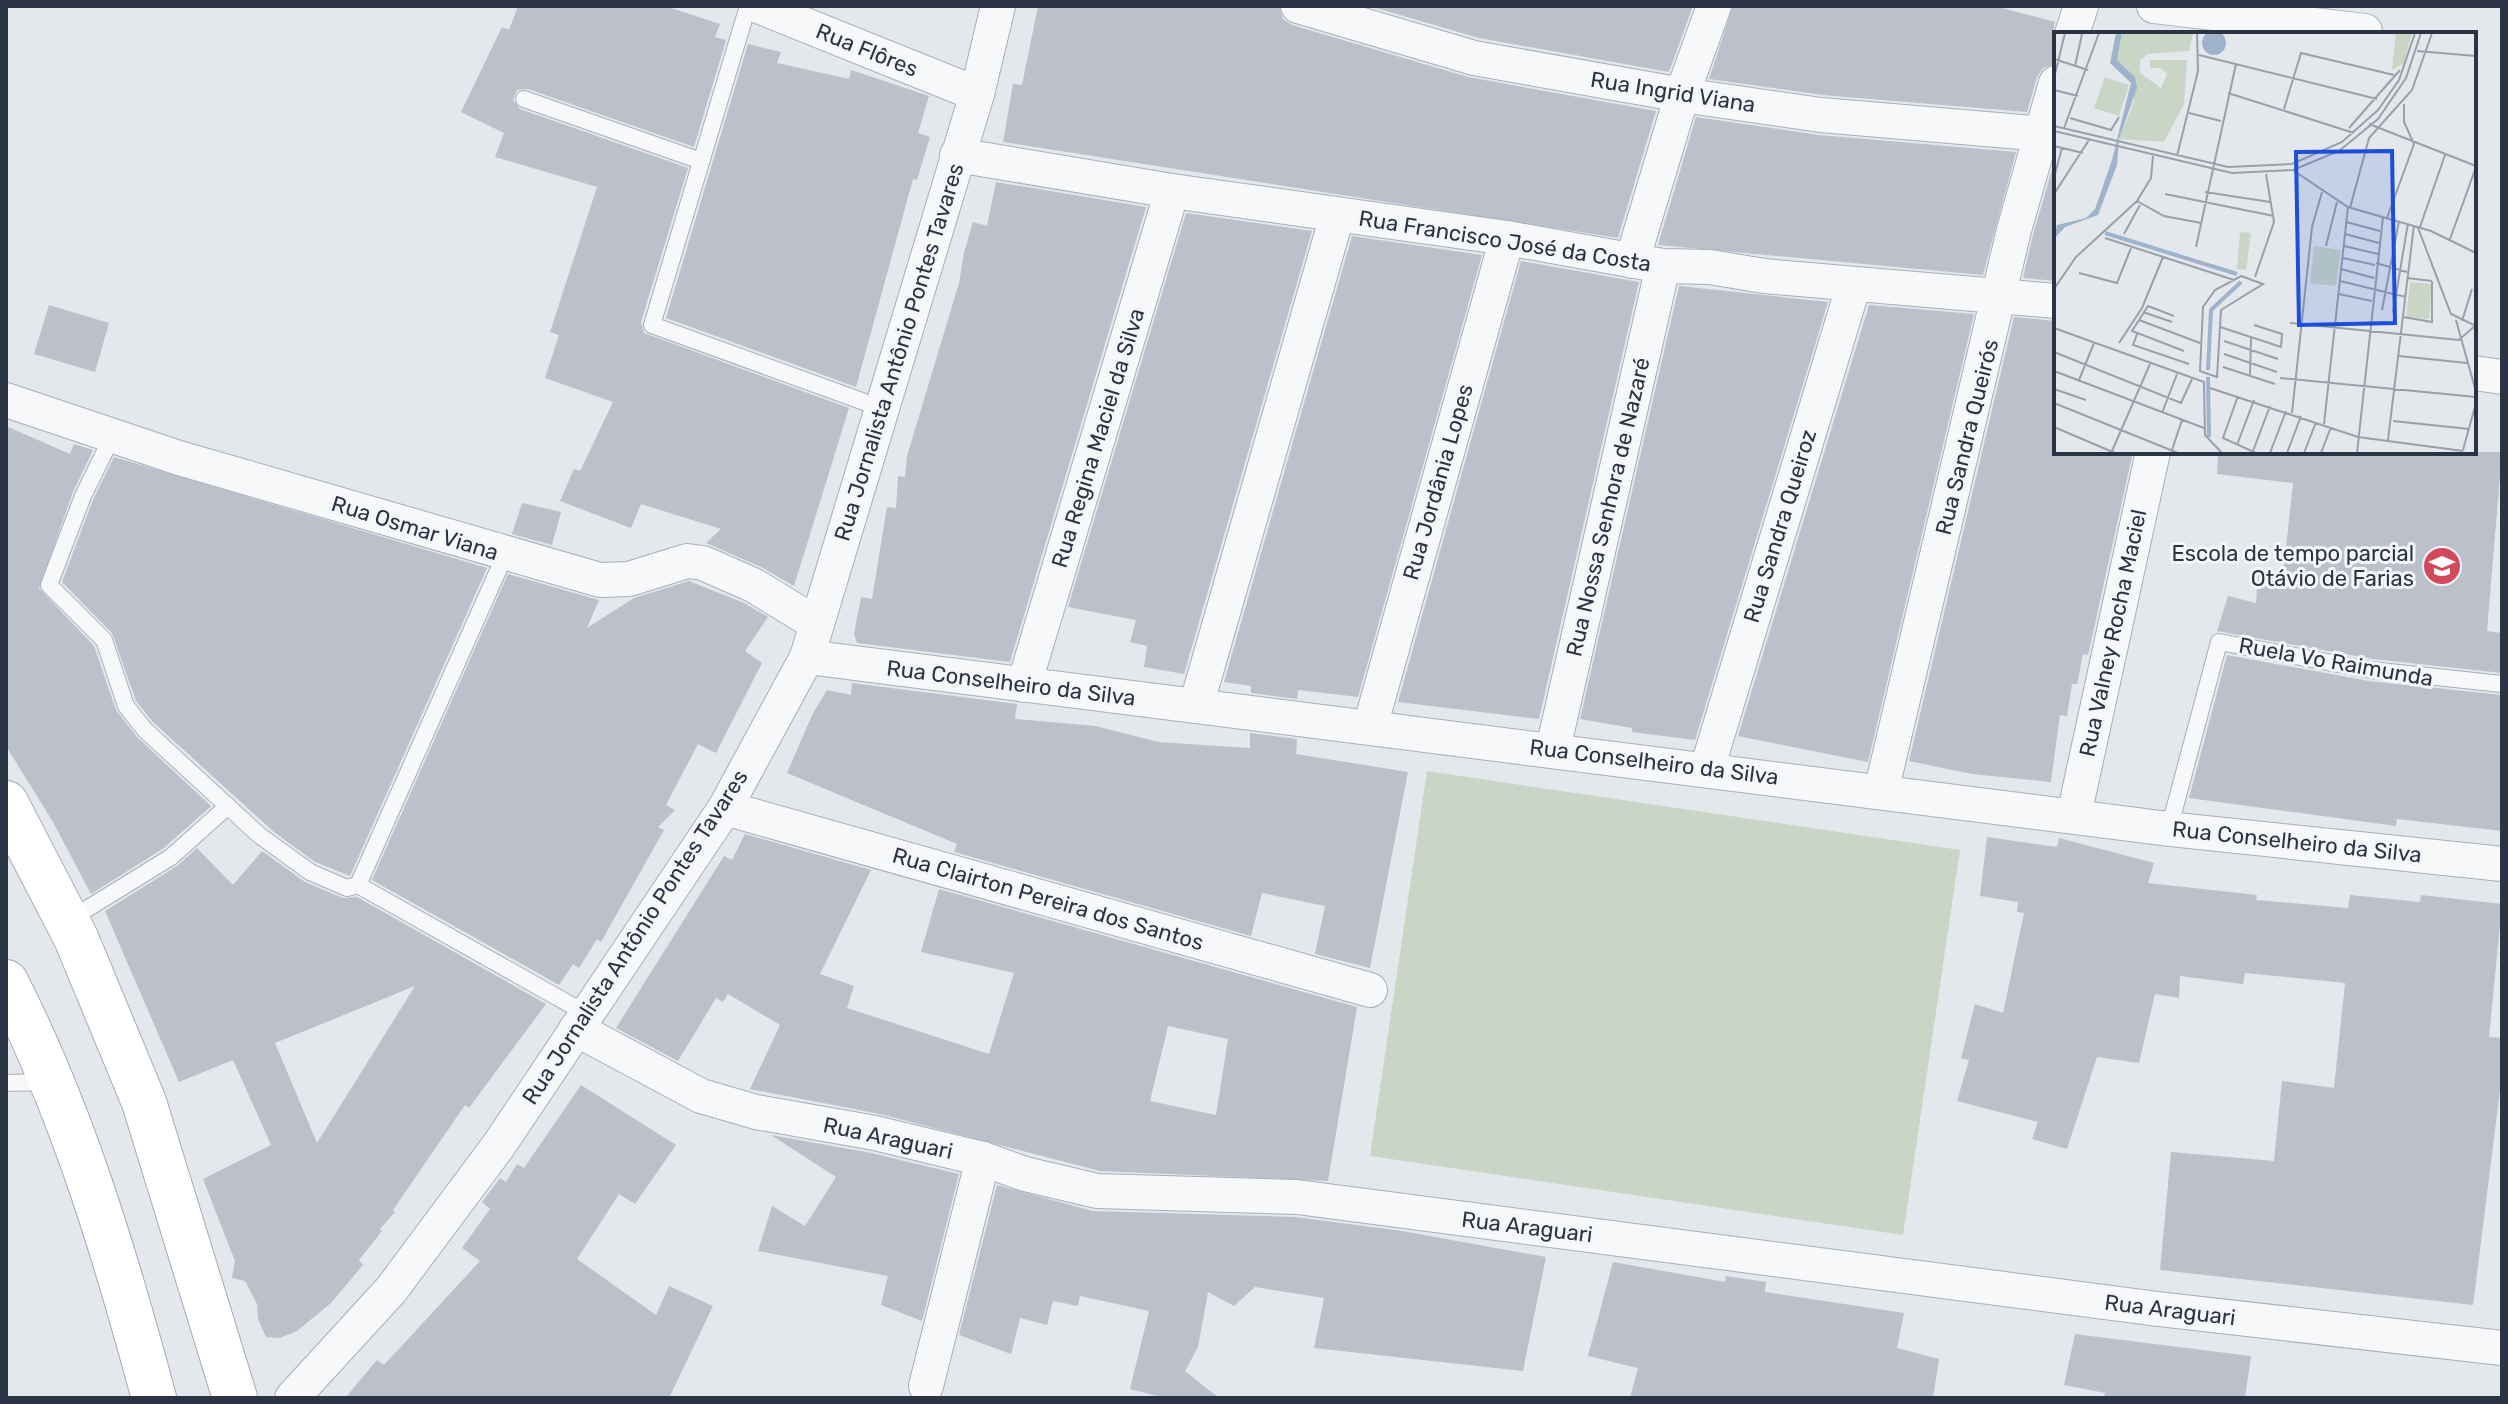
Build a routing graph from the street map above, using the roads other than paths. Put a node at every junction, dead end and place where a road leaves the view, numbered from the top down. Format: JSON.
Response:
{"nodes":[{"id":1,"x":748,"y":6,"type":"edge"},
{"id":2,"x":758,"y":6,"type":"edge"},
{"id":3,"x":998,"y":6,"type":"edge"},
{"id":4,"x":1298,"y":6,"type":"edge"},
{"id":5,"x":1714,"y":6,"type":"edge"},
{"id":6,"x":2081,"y":6,"type":"edge"},
{"id":7,"x":2154,"y":6,"type":"edge"},
{"id":8,"x":2365,"y":31,"type":"dead end"},
{"id":9,"x":2073,"y":32,"type":"edge"},
{"id":10,"x":977,"y":94,"type":"junction"},
{"id":11,"x":1682,"y":95,"type":"junction"},
{"id":12,"x":2054,"y":96,"type":"edge"},
{"id":13,"x":524,"y":99,"type":"dead end"},
{"id":14,"x":2048,"y":134,"type":"edge"},
{"id":15,"x":957,"y":155,"type":"junction"},
{"id":16,"x":701,"y":161,"type":"junction"},
{"id":17,"x":1172,"y":191,"type":"junction"},
{"id":18,"x":1337,"y":216,"type":"junction"},
{"id":19,"x":1507,"y":238,"type":"junction"},
{"id":20,"x":1647,"y":263,"type":"junction"},
{"id":21,"x":1854,"y":284,"type":"junction"},
{"id":22,"x":2000,"y":298,"type":"junction"},
{"id":23,"x":2054,"y":301,"type":"edge"},
{"id":24,"x":2476,"y":373,"type":"edge"},
{"id":25,"x":2502,"y":377,"type":"edge"},
{"id":26,"x":6,"y":400,"type":"edge"},
{"id":27,"x":881,"y":408,"type":"junction"},
{"id":28,"x":112,"y":437,"type":"junction"},
{"id":29,"x":2153,"y":454,"type":"edge"},
{"id":30,"x":505,"y":555,"type":"junction"},
{"id":31,"x":817,"y":624,"type":"junction"},
{"id":32,"x":807,"y":657,"type":"junction"},
{"id":33,"x":2502,"y":684,"type":"edge"},
{"id":34,"x":1024,"y":685,"type":"junction"},
{"id":35,"x":1196,"y":706,"type":"junction"},
{"id":36,"x":1370,"y":727,"type":"junction"},
{"id":37,"x":1553,"y":749,"type":"junction"},
{"id":38,"x":1707,"y":769,"type":"junction"},
{"id":39,"x":1881,"y":792,"type":"junction"},
{"id":40,"x":6,"y":803,"type":"edge"},
{"id":41,"x":228,"y":806,"type":"junction"},
{"id":42,"x":725,"y":808,"type":"junction"},
{"id":43,"x":2074,"y":815,"type":"junction"},
{"id":44,"x":2169,"y":829,"type":"junction"},
{"id":45,"x":2502,"y":864,"type":"edge"},
{"id":46,"x":358,"y":885,"type":"junction"},
{"id":47,"x":68,"y":920,"type":"junction"},
{"id":48,"x":6,"y":982,"type":"edge"},
{"id":49,"x":1370,"y":990,"type":"dead end"},
{"id":50,"x":581,"y":1021,"type":"junction"},
{"id":51,"x":51,"y":1082,"type":"junction"},
{"id":52,"x":6,"y":1083,"type":"edge"},
{"id":53,"x":983,"y":1159,"type":"junction"},
{"id":54,"x":2502,"y":1348,"type":"edge"},
{"id":55,"x":926,"y":1386,"type":"dead end"},
{"id":56,"x":154,"y":1398,"type":"edge"},
{"id":57,"x":235,"y":1398,"type":"edge"},
{"id":58,"x":292,"y":1398,"type":"edge"}],
"edges":[{"from":1,"to":16,"type":"lane"},
{"from":2,"to":10,"type":"street","name":"Rua Flôres"},
{"from":3,"to":10,"type":"street","name":"Rua Jornalista Antônio Pontes Tavares"},
{"from":4,"to":11,"type":"street","name":"Rua Ingrid Viana"},
{"from":5,"to":11,"type":"street"},
{"from":6,"to":9,"type":"street"},
{"from":7,"to":8,"type":"street"},
{"from":10,"to":15,"type":"street","name":"Rua Jornalista Antônio Pontes Tavares"},
{"from":11,"to":14,"type":"street","name":"Rua Ingrid Viana"},
{"from":11,"to":20,"type":"street"},
{"from":12,"to":14,"type":"street","name":"Rua Sandra Queirós"},
{"from":13,"to":16,"type":"lane"},
{"from":14,"to":22,"type":"street","name":"Rua Sandra Queirós"},
{"from":15,"to":17,"type":"street","name":"Rua Francisco José da Costa"},
{"from":15,"to":27,"type":"street","name":"Rua Jornalista Antônio Pontes Tavares"},
{"from":16,"to":27,"type":"lane"},
{"from":17,"to":18,"type":"street","name":"Rua Francisco José da Costa"},
{"from":17,"to":34,"type":"street","name":"Rua Regina Maciel da Silva"},
{"from":18,"to":19,"type":"street","name":"Rua Francisco José da Costa"},
{"from":18,"to":35,"type":"street"},
{"from":19,"to":20,"type":"street","name":"Rua Francisco José da Costa"},
{"from":19,"to":36,"type":"street","name":"Rua Jordânia Lopes"},
{"from":20,"to":21,"type":"street","name":"Rua Francisco José da Costa"},
{"from":20,"to":37,"type":"street","name":"Rua Nossa Senhora de Nazaré"},
{"from":21,"to":22,"type":"street","name":"Rua Francisco José da Costa"},
{"from":21,"to":38,"type":"street","name":"Rua Sandra Queiroz"},
{"from":22,"to":23,"type":"street","name":"Rua Francisco José da Costa"},
{"from":22,"to":39,"type":"street","name":"Rua Sandra Queirós"},
{"from":24,"to":25,"type":"street"},
{"from":26,"to":28,"type":"street","name":"Rua Osmar Viana"},
{"from":27,"to":31,"type":"street","name":"Rua Jornalista Antônio Pontes Tavares"},
{"from":28,"to":30,"type":"street","name":"Rua Osmar Viana"},
{"from":28,"to":41,"type":"lane"},
{"from":29,"to":43,"type":"street","name":"Rua Valney Rocha Maciel"},
{"from":30,"to":31,"type":"street","name":"Rua Osmar Viana"},
{"from":30,"to":46,"type":"lane"},
{"from":31,"to":32,"type":"street","name":"Rua Jornalista Antônio Pontes Tavares"},
{"from":32,"to":34,"type":"street","name":"Rua Conselheiro da Silva"},
{"from":32,"to":42,"type":"street","name":"Rua Jornalista Antônio Pontes Tavares"},
{"from":33,"to":44,"type":"lane","name":"Ruela Vo Raimunda"},
{"from":34,"to":35,"type":"street","name":"Rua Conselheiro da Silva"},
{"from":35,"to":36,"type":"street","name":"Rua Conselheiro da Silva"},
{"from":36,"to":37,"type":"street","name":"Rua Conselheiro da Silva"},
{"from":37,"to":38,"type":"street","name":"Rua Conselheiro da Silva"},
{"from":38,"to":39,"type":"street","name":"Rua Conselheiro da Silva"},
{"from":39,"to":43,"type":"street","name":"Rua Conselheiro da Silva"},
{"from":40,"to":47,"type":"main road"},
{"from":41,"to":46,"type":"lane"},
{"from":41,"to":47,"type":"lane"},
{"from":42,"to":49,"type":"street","name":"Rua Clairton Pereira dos Santos"},
{"from":42,"to":50,"type":"street","name":"Rua Jornalista Antônio Pontes Tavares"},
{"from":43,"to":44,"type":"street","name":"Rua Conselheiro da Silva"},
{"from":44,"to":45,"type":"street","name":"Rua Conselheiro da Silva"},
{"from":46,"to":50,"type":"lane"},
{"from":47,"to":57,"type":"main road"},
{"from":48,"to":51,"type":"main road"},
{"from":50,"to":53,"type":"street","name":"Rua Araguari"},
{"from":50,"to":58,"type":"street","name":"Rua Jornalista Antônio Pontes Tavares"},
{"from":51,"to":52,"type":"lane"},
{"from":51,"to":56,"type":"main road"},
{"from":53,"to":54,"type":"street","name":"Rua Araguari"},
{"from":53,"to":55,"type":"street"}]}
